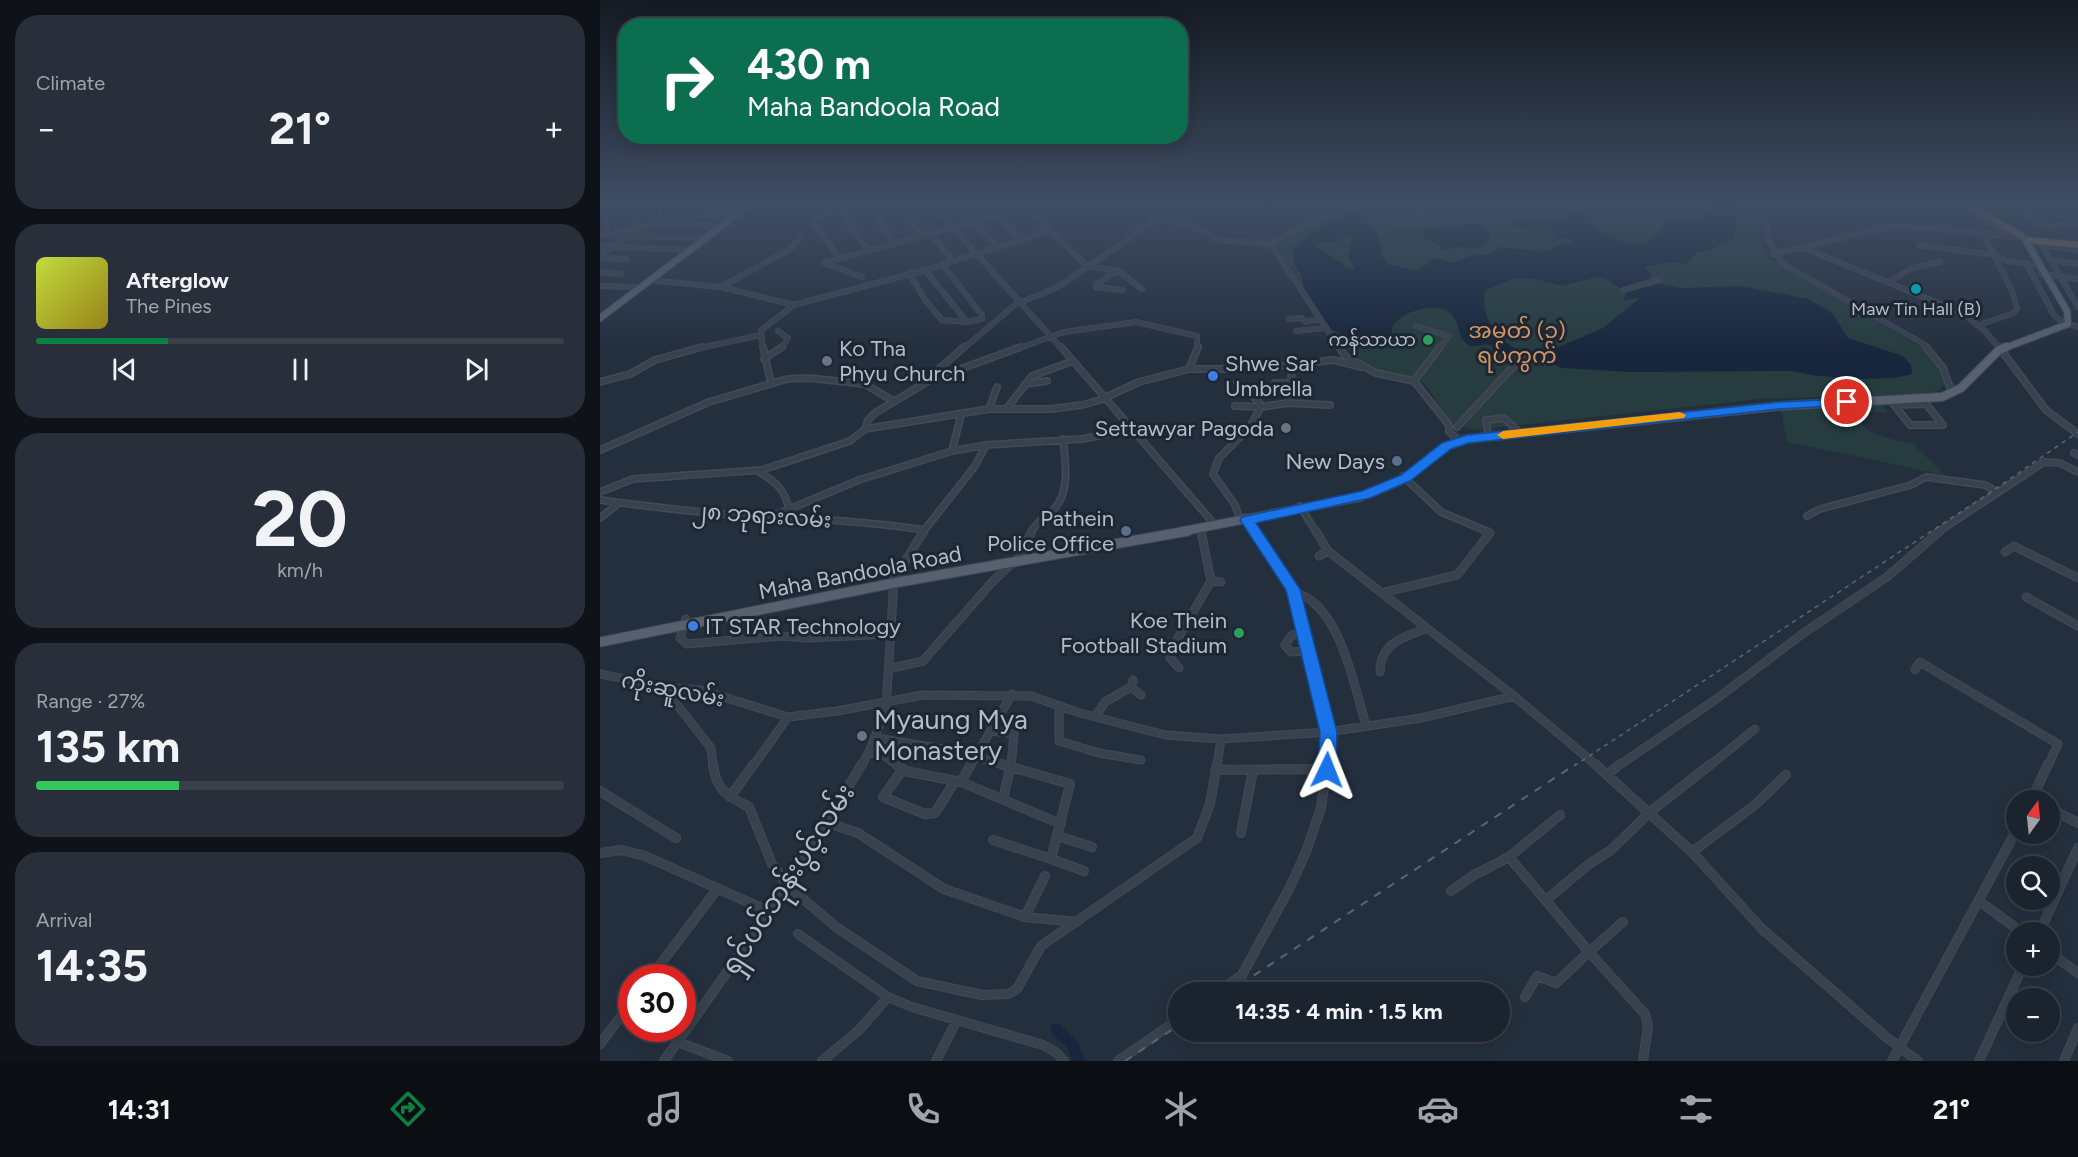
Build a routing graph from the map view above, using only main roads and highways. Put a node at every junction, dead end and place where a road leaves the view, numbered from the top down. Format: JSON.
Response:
{"nodes":[{"id":1,"x":683,"y":254,"type":"edge"},
{"id":2,"x":2030,"y":254,"type":"edge"},
{"id":3,"x":2030,"y":254,"type":"edge"},
{"id":4,"x":2043,"y":274,"type":"junction"},
{"id":5,"x":600,"y":318,"type":"edge"},
{"id":6,"x":1952,"y":390,"type":"junction"},
{"id":7,"x":1463,"y":436,"type":"junction"},
{"id":8,"x":1215,"y":524,"type":"junction"},
{"id":9,"x":1017,"y":559,"type":"junction"},
{"id":10,"x":600,"y":640,"type":"edge"}],
"edges":[{"from":1,"to":5,"type":"main road"},
{"from":2,"to":4,"type":"main road"},
{"from":3,"to":4,"type":"main road"},
{"from":4,"to":6,"type":"main road","name":"Maha Bandoola Road"},
{"from":6,"to":7,"type":"main road","name":"Maha Bandoola Road"},
{"from":6,"to":7,"type":"main road","name":"Maha Bandoola Road"},
{"from":7,"to":8,"type":"main road","name":"Maha Bandoola Road"},
{"from":8,"to":9,"type":"main road","name":"Maha Bandoola Road"},
{"from":8,"to":9,"type":"main road","name":"Maha Bandoola Road"},
{"from":9,"to":10,"type":"main road","name":"Maha Bandoola Road"}]}
